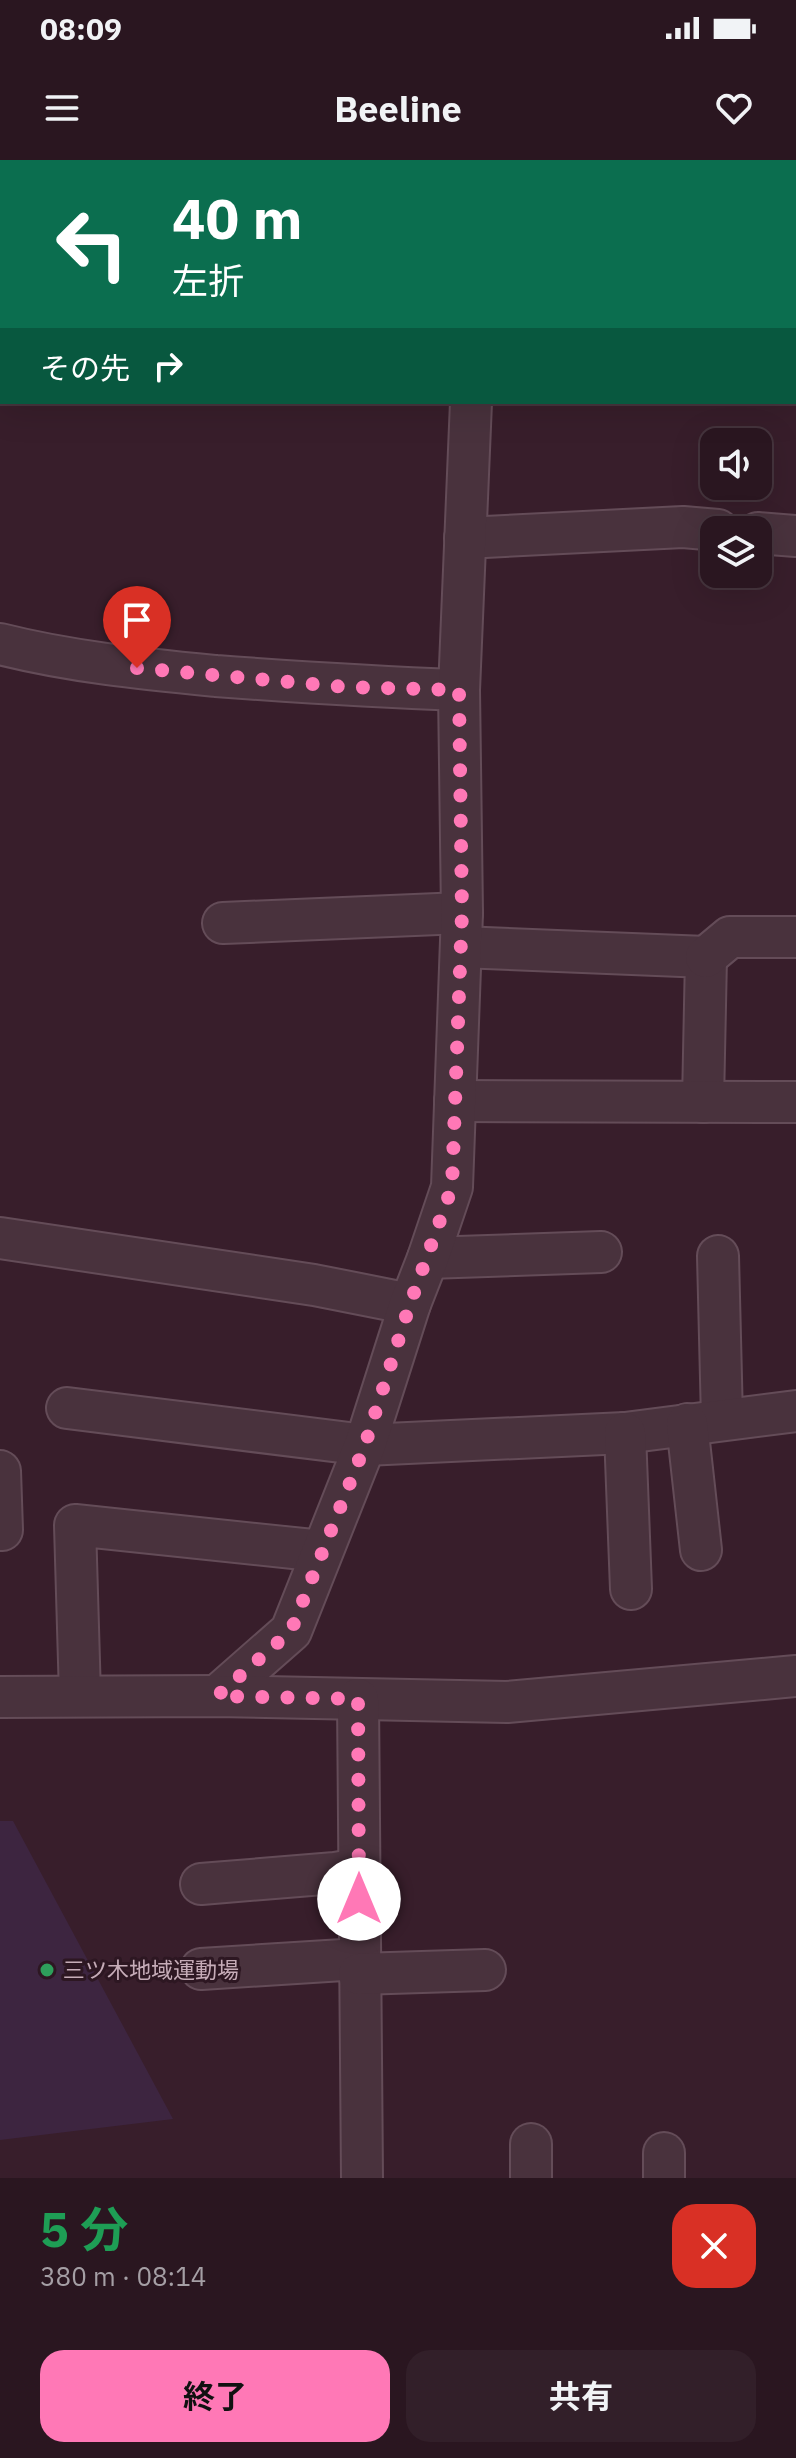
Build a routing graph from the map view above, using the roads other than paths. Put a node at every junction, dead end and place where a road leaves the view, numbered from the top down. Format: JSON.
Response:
{"nodes":[{"id":1,"x":471,"y":404,"type":"edge"},
{"id":2,"x":700,"y":528,"type":"edge"},
{"id":3,"x":772,"y":534,"type":"edge"},
{"id":4,"x":796,"y":536,"type":"edge"},
{"id":5,"x":465,"y":538,"type":"junction"},
{"id":6,"x":0,"y":644,"type":"edge"},
{"id":7,"x":459,"y":690,"type":"junction"},
{"id":8,"x":223,"y":923,"type":"dead end"},
{"id":9,"x":461,"y":930,"type":"junction"},
{"id":10,"x":796,"y":937,"type":"edge"},
{"id":11,"x":706,"y":957,"type":"junction"},
{"id":12,"x":455,"y":1101,"type":"junction"},
{"id":13,"x":703,"y":1102,"type":"junction"},
{"id":14,"x":796,"y":1102,"type":"edge"},
{"id":15,"x":0,"y":1238,"type":"edge"},
{"id":16,"x":601,"y":1252,"type":"dead end"},
{"id":17,"x":718,"y":1256,"type":"dead end"},
{"id":18,"x":428,"y":1258,"type":"junction"},
{"id":19,"x":410,"y":1304,"type":"junction"},
{"id":20,"x":67,"y":1408,"type":"dead end"},
{"id":21,"x":796,"y":1411,"type":"edge"},
{"id":22,"x":704,"y":1422,"type":"junction"},
{"id":23,"x":625,"y":1433,"type":"junction"},
{"id":24,"x":365,"y":1445,"type":"junction"},
{"id":25,"x":0,"y":1471,"type":"edge"},
{"id":26,"x":2,"y":1530,"type":"dead end"},
{"id":27,"x":701,"y":1550,"type":"dead end"},
{"id":28,"x":322,"y":1551,"type":"junction"},
{"id":29,"x":631,"y":1589,"type":"dead end"},
{"id":30,"x":796,"y":1676,"type":"edge"},
{"id":31,"x":80,"y":1696,"type":"junction"},
{"id":32,"x":217,"y":1696,"type":"junction"},
{"id":33,"x":0,"y":1697,"type":"edge"},
{"id":34,"x":358,"y":1699,"type":"junction"},
{"id":35,"x":359,"y":1869,"type":"junction"},
{"id":36,"x":201,"y":1884,"type":"dead end"},
{"id":37,"x":220,"y":1959,"type":"dead end"},
{"id":38,"x":359,"y":1966,"type":"junction"},
{"id":39,"x":485,"y":1970,"type":"dead end"},
{"id":40,"x":362,"y":2178,"type":"edge"}],
"edges":[{"from":1,"to":5,"type":"street"},
{"from":2,"to":5,"type":"street"},
{"from":3,"to":4,"type":"street"},
{"from":5,"to":7,"type":"street"},
{"from":6,"to":7,"type":"street"},
{"from":7,"to":9,"type":"street"},
{"from":8,"to":9,"type":"street"},
{"from":9,"to":11,"type":"street"},
{"from":9,"to":12,"type":"street"},
{"from":10,"to":11,"type":"street"},
{"from":11,"to":13,"type":"street"},
{"from":12,"to":13,"type":"street"},
{"from":12,"to":18,"type":"street"},
{"from":13,"to":14,"type":"street"},
{"from":15,"to":19,"type":"street"},
{"from":16,"to":18,"type":"street"},
{"from":17,"to":22,"type":"street"},
{"from":18,"to":19,"type":"street"},
{"from":19,"to":24,"type":"street"},
{"from":20,"to":24,"type":"street"},
{"from":21,"to":22,"type":"street"},
{"from":22,"to":23,"type":"street"},
{"from":22,"to":27,"type":"street"},
{"from":23,"to":24,"type":"street"},
{"from":23,"to":29,"type":"street"},
{"from":24,"to":28,"type":"street"},
{"from":25,"to":26,"type":"street"},
{"from":28,"to":31,"type":"street"},
{"from":28,"to":32,"type":"street"},
{"from":30,"to":34,"type":"street"},
{"from":31,"to":32,"type":"street"},
{"from":31,"to":33,"type":"street"},
{"from":32,"to":34,"type":"street"},
{"from":34,"to":35,"type":"street"},
{"from":35,"to":36,"type":"street"},
{"from":35,"to":38,"type":"street"},
{"from":37,"to":38,"type":"street"},
{"from":38,"to":39,"type":"street"},
{"from":38,"to":40,"type":"street"}]}
